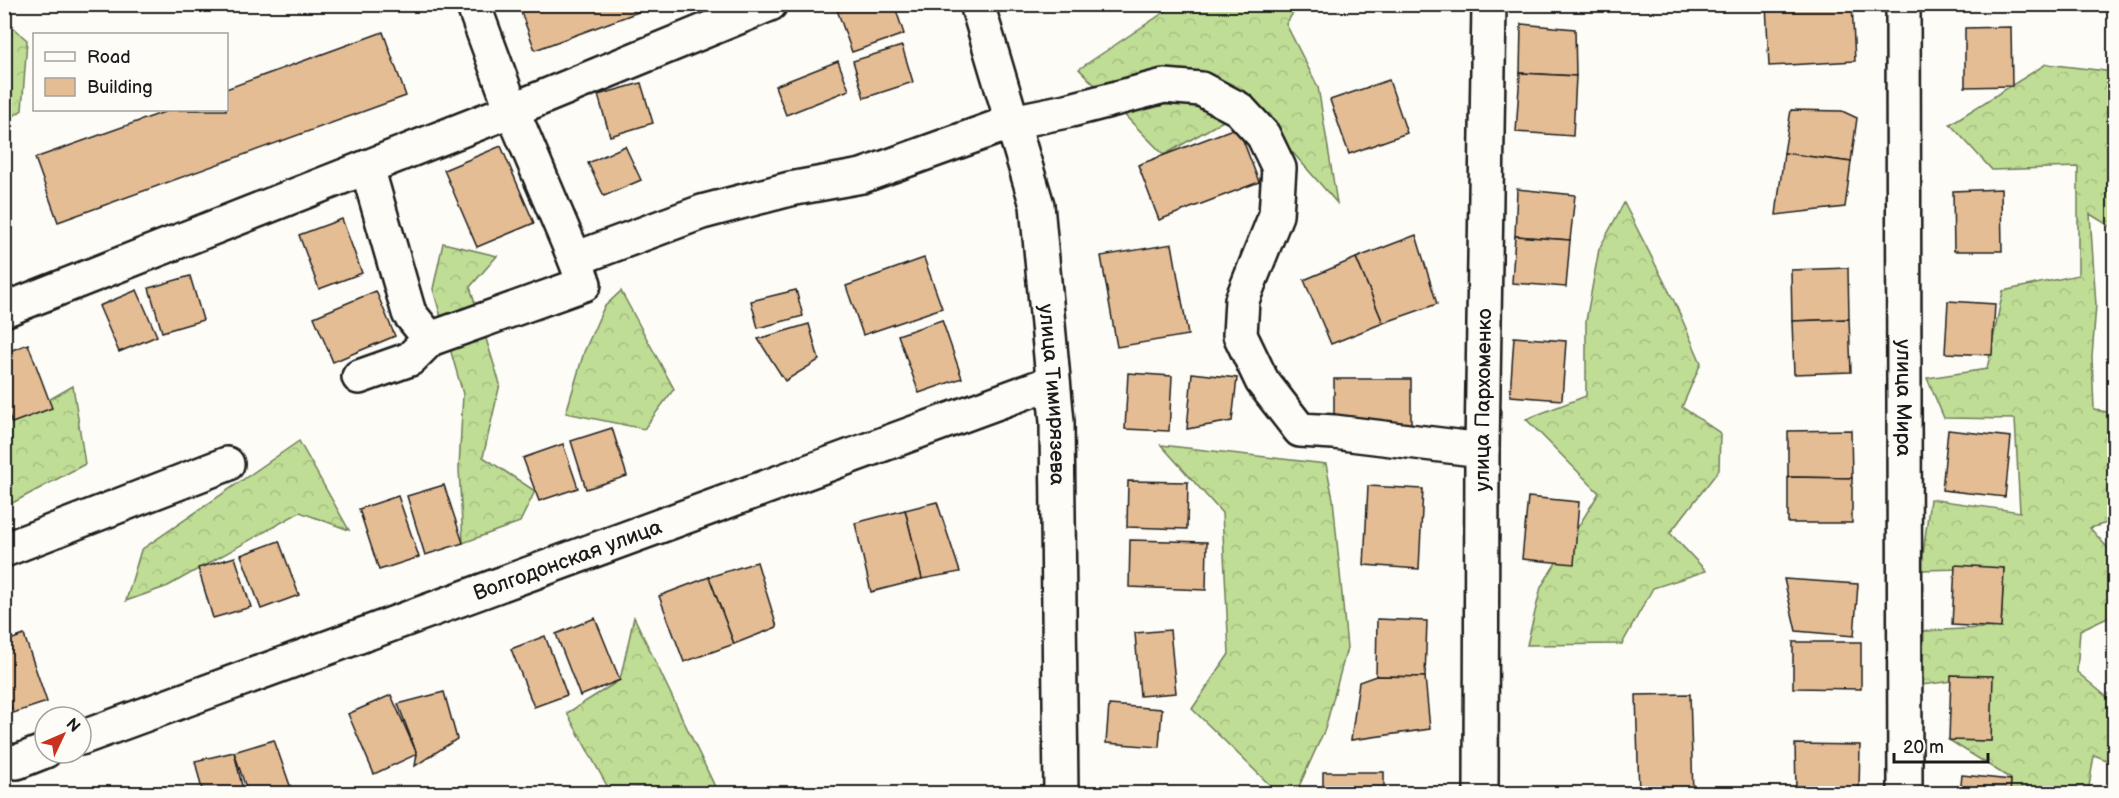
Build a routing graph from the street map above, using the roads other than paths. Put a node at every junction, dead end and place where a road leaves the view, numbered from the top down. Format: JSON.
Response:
{"nodes":[{"id":1,"x":474,"y":4,"type":"edge"},
{"id":2,"x":770,"y":4,"type":"edge"},
{"id":3,"x":977,"y":4,"type":"edge"},
{"id":4,"x":1489,"y":4,"type":"edge"},
{"id":5,"x":1903,"y":4,"type":"edge"},
{"id":6,"x":512,"y":110,"type":"junction"},
{"id":7,"x":1012,"y":122,"type":"junction"},
{"id":8,"x":368,"y":167,"type":"junction"},
{"id":9,"x":576,"y":259,"type":"junction"},
{"id":10,"x":4,"y":310,"type":"edge"},
{"id":11,"x":430,"y":339,"type":"junction"},
{"id":12,"x":359,"y":377,"type":"dead end"},
{"id":13,"x":1053,"y":382,"type":"junction"},
{"id":14,"x":1482,"y":450,"type":"junction"},
{"id":15,"x":227,"y":464,"type":"dead end"},
{"id":16,"x":4,"y":550,"type":"edge"},
{"id":17,"x":93,"y":734,"type":"edge"},
{"id":18,"x":33,"y":756,"type":"edge"},
{"id":19,"x":4,"y":760,"type":"edge"},
{"id":20,"x":1061,"y":794,"type":"edge"},
{"id":21,"x":1481,"y":794,"type":"edge"},
{"id":22,"x":1905,"y":794,"type":"edge"}],
"edges":[{"from":1,"to":6,"type":"street"},
{"from":2,"to":6,"type":"street"},
{"from":3,"to":7,"type":"street","name":"улица Тимирязева"},
{"from":4,"to":14,"type":"street","name":"улица Пархоменко"},
{"from":5,"to":22,"type":"street","name":"улица Мира"},
{"from":6,"to":8,"type":"street"},
{"from":6,"to":9,"type":"street"},
{"from":7,"to":9,"type":"street"},
{"from":7,"to":13,"type":"street","name":"улица Тимирязева"},
{"from":7,"to":14,"type":"street"},
{"from":8,"to":10,"type":"street"},
{"from":8,"to":11,"type":"street"},
{"from":9,"to":11,"type":"street"},
{"from":11,"to":12,"type":"street"},
{"from":13,"to":17,"type":"street","name":"Волгодонская улица"},
{"from":13,"to":20,"type":"street","name":"улица Тимирязева"},
{"from":14,"to":21,"type":"street","name":"улица Пархоменко"},
{"from":15,"to":16,"type":"street"},
{"from":18,"to":19,"type":"street"}]}
